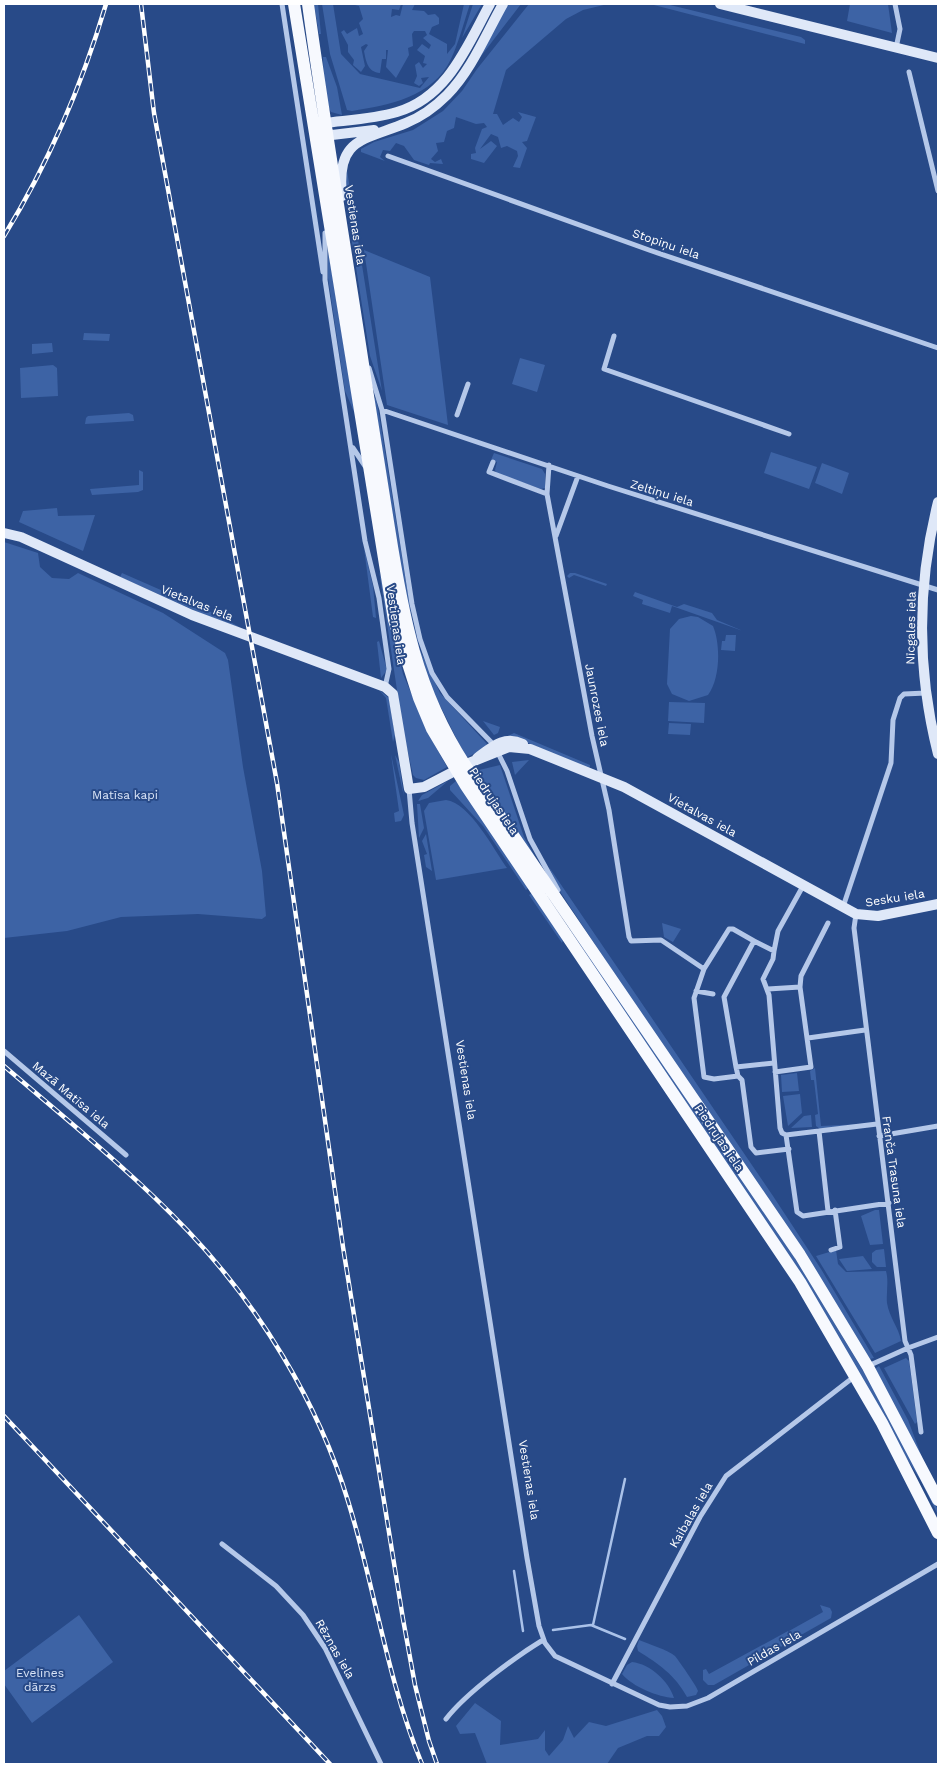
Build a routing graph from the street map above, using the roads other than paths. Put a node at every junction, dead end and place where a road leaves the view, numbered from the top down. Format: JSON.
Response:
{"nodes":[{"id":1,"x":282,"y":4,"type":"edge"},
{"id":2,"x":294,"y":4,"type":"edge"},
{"id":3,"x":308,"y":4,"type":"edge"},
{"id":4,"x":490,"y":4,"type":"edge"},
{"id":5,"x":503,"y":4,"type":"edge"},
{"id":6,"x":720,"y":4,"type":"edge"},
{"id":7,"x":895,"y":4,"type":"edge"},
{"id":8,"x":896,"y":48,"type":"junction"},
{"id":9,"x":938,"y":58,"type":"edge"},
{"id":10,"x":909,"y":72,"type":"dead end"},
{"id":11,"x":320,"y":128,"type":"junction"},
{"id":12,"x":386,"y":129,"type":"junction"},
{"id":13,"x":388,"y":156,"type":"dead end"},
{"id":14,"x":938,"y":191,"type":"edge"},
{"id":15,"x":334,"y":210,"type":"junction"},
{"id":16,"x":325,"y":280,"type":"junction"},
{"id":17,"x":614,"y":336,"type":"dead end"},
{"id":18,"x":359,"y":337,"type":"junction"},
{"id":19,"x":938,"y":348,"type":"edge"},
{"id":20,"x":468,"y":384,"type":"dead end"},
{"id":21,"x":382,"y":410,"type":"junction"},
{"id":22,"x":457,"y":415,"type":"dead end"},
{"id":23,"x":789,"y":434,"type":"dead end"},
{"id":24,"x":351,"y":445,"type":"junction"},
{"id":25,"x":493,"y":462,"type":"dead end"},
{"id":26,"x":549,"y":465,"type":"junction"},
{"id":27,"x":578,"y":476,"type":"junction"},
{"id":28,"x":370,"y":479,"type":"junction"},
{"id":29,"x":547,"y":494,"type":"junction"},
{"id":30,"x":938,"y":502,"type":"edge"},
{"id":31,"x":4,"y":533,"type":"edge"},
{"id":32,"x":556,"y":536,"type":"junction"},
{"id":33,"x":924,"y":586,"type":"junction"},
{"id":34,"x":938,"y":590,"type":"edge"},
{"id":35,"x":385,"y":687,"type":"junction"},
{"id":36,"x":926,"y":693,"type":"junction"},
{"id":37,"x":496,"y":750,"type":"junction"},
{"id":38,"x":938,"y":754,"type":"edge"},
{"id":39,"x":458,"y":770,"type":"junction"},
{"id":40,"x":601,"y":778,"type":"junction"},
{"id":41,"x":409,"y":789,"type":"junction"},
{"id":42,"x":803,"y":886,"type":"junction"},
{"id":43,"x":938,"y":904,"type":"edge"},
{"id":44,"x":843,"y":908,"type":"junction"},
{"id":45,"x":856,"y":914,"type":"junction"},
{"id":46,"x":828,"y":923,"type":"dead end"},
{"id":47,"x":754,"y":941,"type":"junction"},
{"id":48,"x":588,"y":944,"type":"junction"},
{"id":49,"x":774,"y":951,"type":"junction"},
{"id":50,"x":704,"y":969,"type":"junction"},
{"id":51,"x":800,"y":987,"type":"junction"},
{"id":52,"x":768,"y":989,"type":"junction"},
{"id":53,"x":696,"y":991,"type":"junction"},
{"id":54,"x":713,"y":994,"type":"dead end"},
{"id":55,"x":865,"y":1030,"type":"junction"},
{"id":56,"x":808,"y":1038,"type":"junction"},
{"id":57,"x":4,"y":1050,"type":"edge"},
{"id":58,"x":774,"y":1063,"type":"junction"},
{"id":59,"x":736,"y":1067,"type":"junction"},
{"id":60,"x":775,"y":1072,"type":"junction"},
{"id":61,"x":738,"y":1076,"type":"junction"},
{"id":62,"x":877,"y":1124,"type":"junction"},
{"id":63,"x":938,"y":1126,"type":"edge"},
{"id":64,"x":819,"y":1131,"type":"junction"},
{"id":65,"x":786,"y":1134,"type":"junction"},
{"id":66,"x":879,"y":1136,"type":"junction"},
{"id":67,"x":789,"y":1149,"type":"junction"},
{"id":68,"x":126,"y":1154,"type":"dead end"},
{"id":69,"x":889,"y":1203,"type":"junction"},
{"id":70,"x":835,"y":1210,"type":"junction"},
{"id":71,"x":828,"y":1211,"type":"junction"},
{"id":72,"x":832,"y":1250,"type":"dead end"},
{"id":73,"x":938,"y":1337,"type":"edge"},
{"id":74,"x":908,"y":1348,"type":"junction"},
{"id":75,"x":868,"y":1367,"type":"junction"},
{"id":76,"x":856,"y":1376,"type":"junction"},
{"id":77,"x":921,"y":1432,"type":"dead end"},
{"id":78,"x":938,"y":1500,"type":"edge"},
{"id":79,"x":938,"y":1534,"type":"edge"},
{"id":80,"x":222,"y":1544,"type":"dead end"},
{"id":81,"x":938,"y":1564,"type":"edge"},
{"id":82,"x":543,"y":1640,"type":"junction"},
{"id":83,"x":612,"y":1684,"type":"junction"},
{"id":84,"x":446,"y":1719,"type":"dead end"},
{"id":85,"x":381,"y":1764,"type":"edge"}],
"edges":[{"from":1,"to":16,"type":"street","name":"Vestienas iela"},
{"from":2,"to":11,"type":"main road","name":"Vestienas iela"},
{"from":3,"to":11,"type":"main road","name":"Vestienas iela"},
{"from":4,"to":11,"type":"street"},
{"from":5,"to":12,"type":"street"},
{"from":6,"to":8,"type":"street"},
{"from":7,"to":8,"type":"street"},
{"from":8,"to":9,"type":"street"},
{"from":10,"to":14,"type":"street"},
{"from":11,"to":12,"type":"street"},
{"from":11,"to":15,"type":"main road","name":"Vestienas iela"},
{"from":12,"to":15,"type":"street"},
{"from":13,"to":19,"type":"street","name":"Stopiņu iela"},
{"from":15,"to":16,"type":"street","name":"Vestienas iela"},
{"from":15,"to":18,"type":"main road","name":"Vestienas iela"},
{"from":15,"to":28,"type":"main road","name":"Vestienas iela"},
{"from":16,"to":24,"type":"street","name":"Vestienas iela"},
{"from":17,"to":23,"type":"street"},
{"from":18,"to":21,"type":"street"},
{"from":18,"to":39,"type":"main road","name":"Vestienas iela"},
{"from":20,"to":22,"type":"street"},
{"from":21,"to":26,"type":"street","name":"Zeltiņu iela"},
{"from":21,"to":37,"type":"street"},
{"from":24,"to":28,"type":"street","name":"Vestienas iela"},
{"from":24,"to":35,"type":"street","name":"Vestienas iela"},
{"from":25,"to":29,"type":"street"},
{"from":26,"to":27,"type":"street","name":"Zeltiņu iela"},
{"from":26,"to":29,"type":"street","name":"Jaunrozes iela"},
{"from":27,"to":32,"type":"street"},
{"from":27,"to":33,"type":"street","name":"Zeltiņu iela"},
{"from":28,"to":39,"type":"main road","name":"Vestienas iela"},
{"from":29,"to":32,"type":"street","name":"Jaunrozes iela"},
{"from":30,"to":33,"type":"street","name":"Nīcgales iela"},
{"from":31,"to":35,"type":"street","name":"Vietalvas iela"},
{"from":32,"to":40,"type":"street","name":"Jaunrozes iela"},
{"from":33,"to":34,"type":"street","name":"Zeltiņu iela"},
{"from":33,"to":36,"type":"street","name":"Nīcgales iela"},
{"from":35,"to":41,"type":"street","name":"Vestienas iela"},
{"from":36,"to":38,"type":"street","name":"Nīcgales iela"},
{"from":36,"to":44,"type":"street"},
{"from":37,"to":40,"type":"street","name":"Vietalvas iela"},
{"from":37,"to":48,"type":"street"},
{"from":39,"to":41,"type":"street"},
{"from":39,"to":48,"type":"main road","name":"Piedrujas iela"},
{"from":39,"to":76,"type":"main road","name":"Piedrujas iela"},
{"from":40,"to":42,"type":"street","name":"Vietalvas iela"},
{"from":40,"to":50,"type":"street","name":"Jaunrozes iela"},
{"from":41,"to":82,"type":"street","name":"Vestienas iela"},
{"from":42,"to":44,"type":"street","name":"Vietalvas iela"},
{"from":42,"to":49,"type":"street"},
{"from":43,"to":45,"type":"street","name":"Sesku iela"},
{"from":44,"to":45,"type":"street","name":"Vietalvas iela"},
{"from":45,"to":55,"type":"street","name":"Franča Trasuna iela"},
{"from":46,"to":51,"type":"street"},
{"from":47,"to":49,"type":"street"},
{"from":47,"to":50,"type":"street"},
{"from":47,"to":59,"type":"street"},
{"from":48,"to":75,"type":"main road","name":"Piedrujas iela"},
{"from":49,"to":52,"type":"street"},
{"from":50,"to":53,"type":"street"},
{"from":51,"to":52,"type":"street"},
{"from":51,"to":56,"type":"street"},
{"from":52,"to":58,"type":"street"},
{"from":53,"to":54,"type":"street"},
{"from":53,"to":61,"type":"street"},
{"from":55,"to":56,"type":"street"},
{"from":55,"to":62,"type":"street","name":"Franča Trasuna iela"},
{"from":56,"to":60,"type":"street"},
{"from":57,"to":68,"type":"street","name":"Mazā Matīsa iela"},
{"from":58,"to":59,"type":"street"},
{"from":58,"to":60,"type":"street"},
{"from":59,"to":61,"type":"street"},
{"from":60,"to":65,"type":"street"},
{"from":61,"to":67,"type":"street"},
{"from":62,"to":64,"type":"street"},
{"from":62,"to":66,"type":"street","name":"Franča Trasuna iela"},
{"from":63,"to":66,"type":"street"},
{"from":64,"to":65,"type":"street"},
{"from":64,"to":71,"type":"street"},
{"from":65,"to":67,"type":"street"},
{"from":66,"to":69,"type":"street","name":"Franča Trasuna iela"},
{"from":67,"to":71,"type":"street"},
{"from":69,"to":70,"type":"street"},
{"from":69,"to":74,"type":"street","name":"Franča Trasuna iela"},
{"from":70,"to":71,"type":"street"},
{"from":70,"to":72,"type":"street"},
{"from":73,"to":74,"type":"street"},
{"from":74,"to":75,"type":"street"},
{"from":74,"to":77,"type":"street","name":"Franča Trasuna iela"},
{"from":75,"to":78,"type":"main road","name":"Piedrujas iela"},
{"from":76,"to":79,"type":"main road","name":"Piedrujas iela"},
{"from":76,"to":83,"type":"street","name":"Kaibalas iela"},
{"from":80,"to":85,"type":"street","name":"Rēznas iela"},
{"from":81,"to":83,"type":"street","name":"Pildas iela"},
{"from":82,"to":83,"type":"street","name":"Vestienas iela"},
{"from":82,"to":84,"type":"street"}]}
